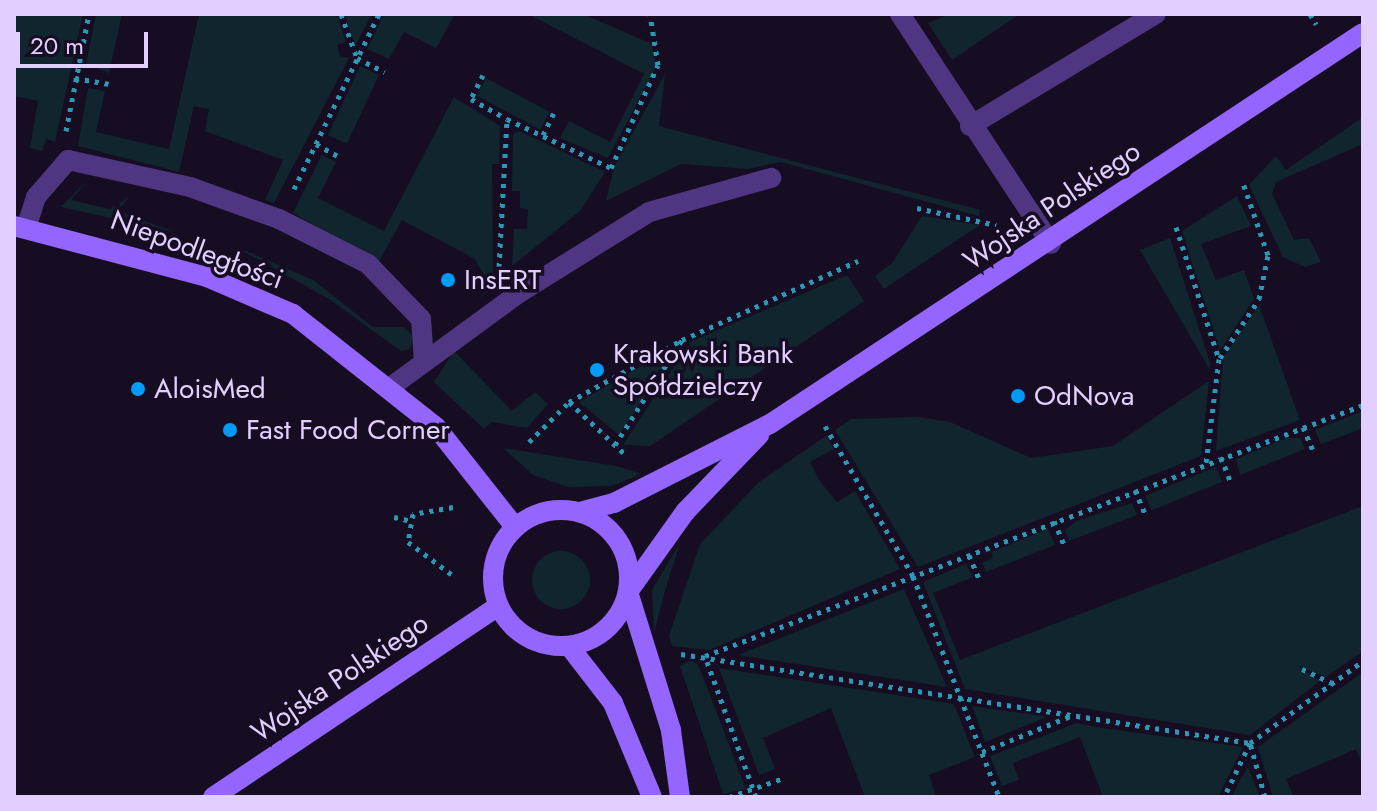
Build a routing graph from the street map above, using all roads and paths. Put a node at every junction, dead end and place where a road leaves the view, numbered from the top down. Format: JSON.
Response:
{"nodes":[{"id":1,"x":89,"y":14,"type":"edge"},
{"id":2,"x":341,"y":14,"type":"edge"},
{"id":3,"x":379,"y":14,"type":"edge"},
{"id":4,"x":650,"y":14,"type":"edge"},
{"id":5,"x":900,"y":14,"type":"edge"},
{"id":6,"x":1156,"y":14,"type":"edge"},
{"id":7,"x":1310,"y":14,"type":"edge"},
{"id":8,"x":1316,"y":24,"type":"dead end"},
{"id":9,"x":1363,"y":33,"type":"edge"},
{"id":10,"x":357,"y":58,"type":"junction"},
{"id":11,"x":385,"y":72,"type":"dead end"},
{"id":12,"x":483,"y":75,"type":"dead end"},
{"id":13,"x":75,"y":78,"type":"junction"},
{"id":14,"x":109,"y":84,"type":"dead end"},
{"id":15,"x":554,"y":112,"type":"dead end"},
{"id":16,"x":507,"y":119,"type":"junction"},
{"id":17,"x":970,"y":126,"type":"junction"},
{"id":18,"x":543,"y":135,"type":"junction"},
{"id":19,"x":316,"y":144,"type":"junction"},
{"id":20,"x":341,"y":158,"type":"dead end"},
{"id":21,"x":68,"y":160,"type":"junction"},
{"id":22,"x":771,"y":178,"type":"dead end"},
{"id":23,"x":1242,"y":180,"type":"dead end"},
{"id":24,"x":917,"y":208,"type":"dead end"},
{"id":25,"x":279,"y":219,"type":"junction"},
{"id":26,"x":996,"y":225,"type":"dead end"},
{"id":27,"x":20,"y":227,"type":"edge"},
{"id":28,"x":1176,"y":227,"type":"dead end"},
{"id":29,"x":1051,"y":244,"type":"junction"},
{"id":30,"x":858,"y":261,"type":"dead end"},
{"id":31,"x":497,"y":308,"type":"junction"},
{"id":32,"x":682,"y":340,"type":"junction"},
{"id":33,"x":1219,"y":359,"type":"junction"},
{"id":34,"x":424,"y":362,"type":"junction"},
{"id":35,"x":392,"y":386,"type":"junction"},
{"id":36,"x":569,"y":402,"type":"junction"},
{"id":37,"x":1363,"y":405,"type":"edge"},
{"id":38,"x":770,"y":424,"type":"junction"},
{"id":39,"x":825,"y":426,"type":"dead end"},
{"id":40,"x":1303,"y":427,"type":"junction"},
{"id":41,"x":529,"y":442,"type":"dead end"},
{"id":42,"x":615,"y":445,"type":"junction"},
{"id":43,"x":1313,"y":450,"type":"dead end"},
{"id":44,"x":627,"y":456,"type":"dead end"},
{"id":45,"x":1221,"y":457,"type":"junction"},
{"id":46,"x":1206,"y":463,"type":"junction"},
{"id":47,"x":1230,"y":481,"type":"dead end"},
{"id":48,"x":1135,"y":490,"type":"junction"},
{"id":49,"x":453,"y":507,"type":"dead end"},
{"id":50,"x":580,"y":512,"type":"junction"},
{"id":51,"x":1145,"y":514,"type":"dead end"},
{"id":52,"x":394,"y":517,"type":"dead end"},
{"id":53,"x":412,"y":521,"type":"junction"},
{"id":54,"x":1054,"y":521,"type":"junction"},
{"id":55,"x":515,"y":527,"type":"junction"},
{"id":56,"x":1064,"y":545,"type":"dead end"},
{"id":57,"x":969,"y":555,"type":"junction"},
{"id":58,"x":454,"y":576,"type":"dead end"},
{"id":59,"x":913,"y":576,"type":"junction"},
{"id":60,"x":979,"y":578,"type":"dead end"},
{"id":61,"x":628,"y":592,"type":"junction"},
{"id":62,"x":498,"y":606,"type":"junction"},
{"id":63,"x":569,"y":646,"type":"junction"},
{"id":64,"x":705,"y":656,"type":"junction"},
{"id":65,"x":669,"y":657,"type":"dead end"},
{"id":66,"x":1363,"y":661,"type":"edge"},
{"id":67,"x":1302,"y":669,"type":"dead end"},
{"id":68,"x":1333,"y":683,"type":"junction"},
{"id":69,"x":958,"y":698,"type":"junction"},
{"id":70,"x":1074,"y":715,"type":"junction"},
{"id":71,"x":1250,"y":743,"type":"junction"},
{"id":72,"x":982,"y":752,"type":"junction"},
{"id":73,"x":781,"y":779,"type":"dead end"},
{"id":74,"x":755,"y":794,"type":"edge"},
{"id":75,"x":213,"y":797,"type":"edge"},
{"id":76,"x":652,"y":797,"type":"edge"},
{"id":77,"x":680,"y":797,"type":"edge"},
{"id":78,"x":729,"y":797,"type":"edge"},
{"id":79,"x":999,"y":797,"type":"edge"},
{"id":80,"x":1224,"y":797,"type":"edge"},
{"id":81,"x":1265,"y":797,"type":"edge"}],
"edges":[{"from":1,"to":13,"type":"path"},
{"from":2,"to":10,"type":"path"},
{"from":3,"to":10,"type":"path"},
{"from":4,"to":18,"type":"path"},
{"from":5,"to":17,"type":"lane"},
{"from":6,"to":17,"type":"lane"},
{"from":7,"to":8,"type":"path"},
{"from":9,"to":29,"type":"street","name":"Wojska Polskiego"},
{"from":10,"to":11,"type":"path"},
{"from":10,"to":19,"type":"path"},
{"from":12,"to":16,"type":"path"},
{"from":13,"to":14,"type":"path"},
{"from":13,"to":21,"type":"path"},
{"from":15,"to":18,"type":"path"},
{"from":16,"to":18,"type":"path"},
{"from":16,"to":31,"type":"path"},
{"from":17,"to":29,"type":"lane"},
{"from":19,"to":20,"type":"path"},
{"from":19,"to":25,"type":"path"},
{"from":21,"to":25,"type":"lane"},
{"from":21,"to":27,"type":"lane"},
{"from":22,"to":31,"type":"lane"},
{"from":23,"to":33,"type":"path"},
{"from":24,"to":26,"type":"path"},
{"from":25,"to":34,"type":"lane"},
{"from":27,"to":35,"type":"street","name":"Niepodległości"},
{"from":28,"to":33,"type":"path"},
{"from":29,"to":38,"type":"street","name":"Wojska Polskiego"},
{"from":30,"to":32,"type":"path"},
{"from":31,"to":34,"type":"lane"},
{"from":32,"to":36,"type":"path"},
{"from":32,"to":42,"type":"path"},
{"from":33,"to":46,"type":"path"},
{"from":34,"to":35,"type":"lane"},
{"from":35,"to":55,"type":"street","name":"Niepodległości"},
{"from":36,"to":41,"type":"path"},
{"from":36,"to":42,"type":"path"},
{"from":37,"to":40,"type":"path"},
{"from":38,"to":50,"type":"street","name":"Wojska Polskiego"},
{"from":38,"to":61,"type":"street","name":"Wojska Polskiego"},
{"from":39,"to":59,"type":"path"},
{"from":40,"to":43,"type":"path"},
{"from":40,"to":45,"type":"path"},
{"from":42,"to":44,"type":"path"},
{"from":45,"to":46,"type":"path"},
{"from":45,"to":47,"type":"path"},
{"from":46,"to":48,"type":"path"},
{"from":48,"to":51,"type":"path"},
{"from":48,"to":54,"type":"path"},
{"from":49,"to":53,"type":"path"},
{"from":50,"to":55,"type":"street"},
{"from":50,"to":61,"type":"street"},
{"from":52,"to":53,"type":"path"},
{"from":53,"to":58,"type":"path"},
{"from":54,"to":56,"type":"path"},
{"from":54,"to":57,"type":"path"},
{"from":55,"to":62,"type":"street"},
{"from":57,"to":59,"type":"path"},
{"from":57,"to":60,"type":"path"},
{"from":59,"to":64,"type":"path"},
{"from":59,"to":69,"type":"path"},
{"from":61,"to":63,"type":"street"},
{"from":61,"to":77,"type":"street"},
{"from":62,"to":63,"type":"street"},
{"from":62,"to":75,"type":"street","name":"Wojska Polskiego"},
{"from":63,"to":76,"type":"street"},
{"from":64,"to":65,"type":"path"},
{"from":64,"to":69,"type":"path"},
{"from":64,"to":74,"type":"path"},
{"from":66,"to":68,"type":"path"},
{"from":67,"to":68,"type":"path"},
{"from":68,"to":71,"type":"path"},
{"from":69,"to":70,"type":"path"},
{"from":69,"to":72,"type":"path"},
{"from":70,"to":71,"type":"path"},
{"from":70,"to":72,"type":"path"},
{"from":71,"to":80,"type":"path"},
{"from":71,"to":81,"type":"path"},
{"from":72,"to":79,"type":"path"},
{"from":73,"to":74,"type":"path"},
{"from":74,"to":78,"type":"path"}]}
